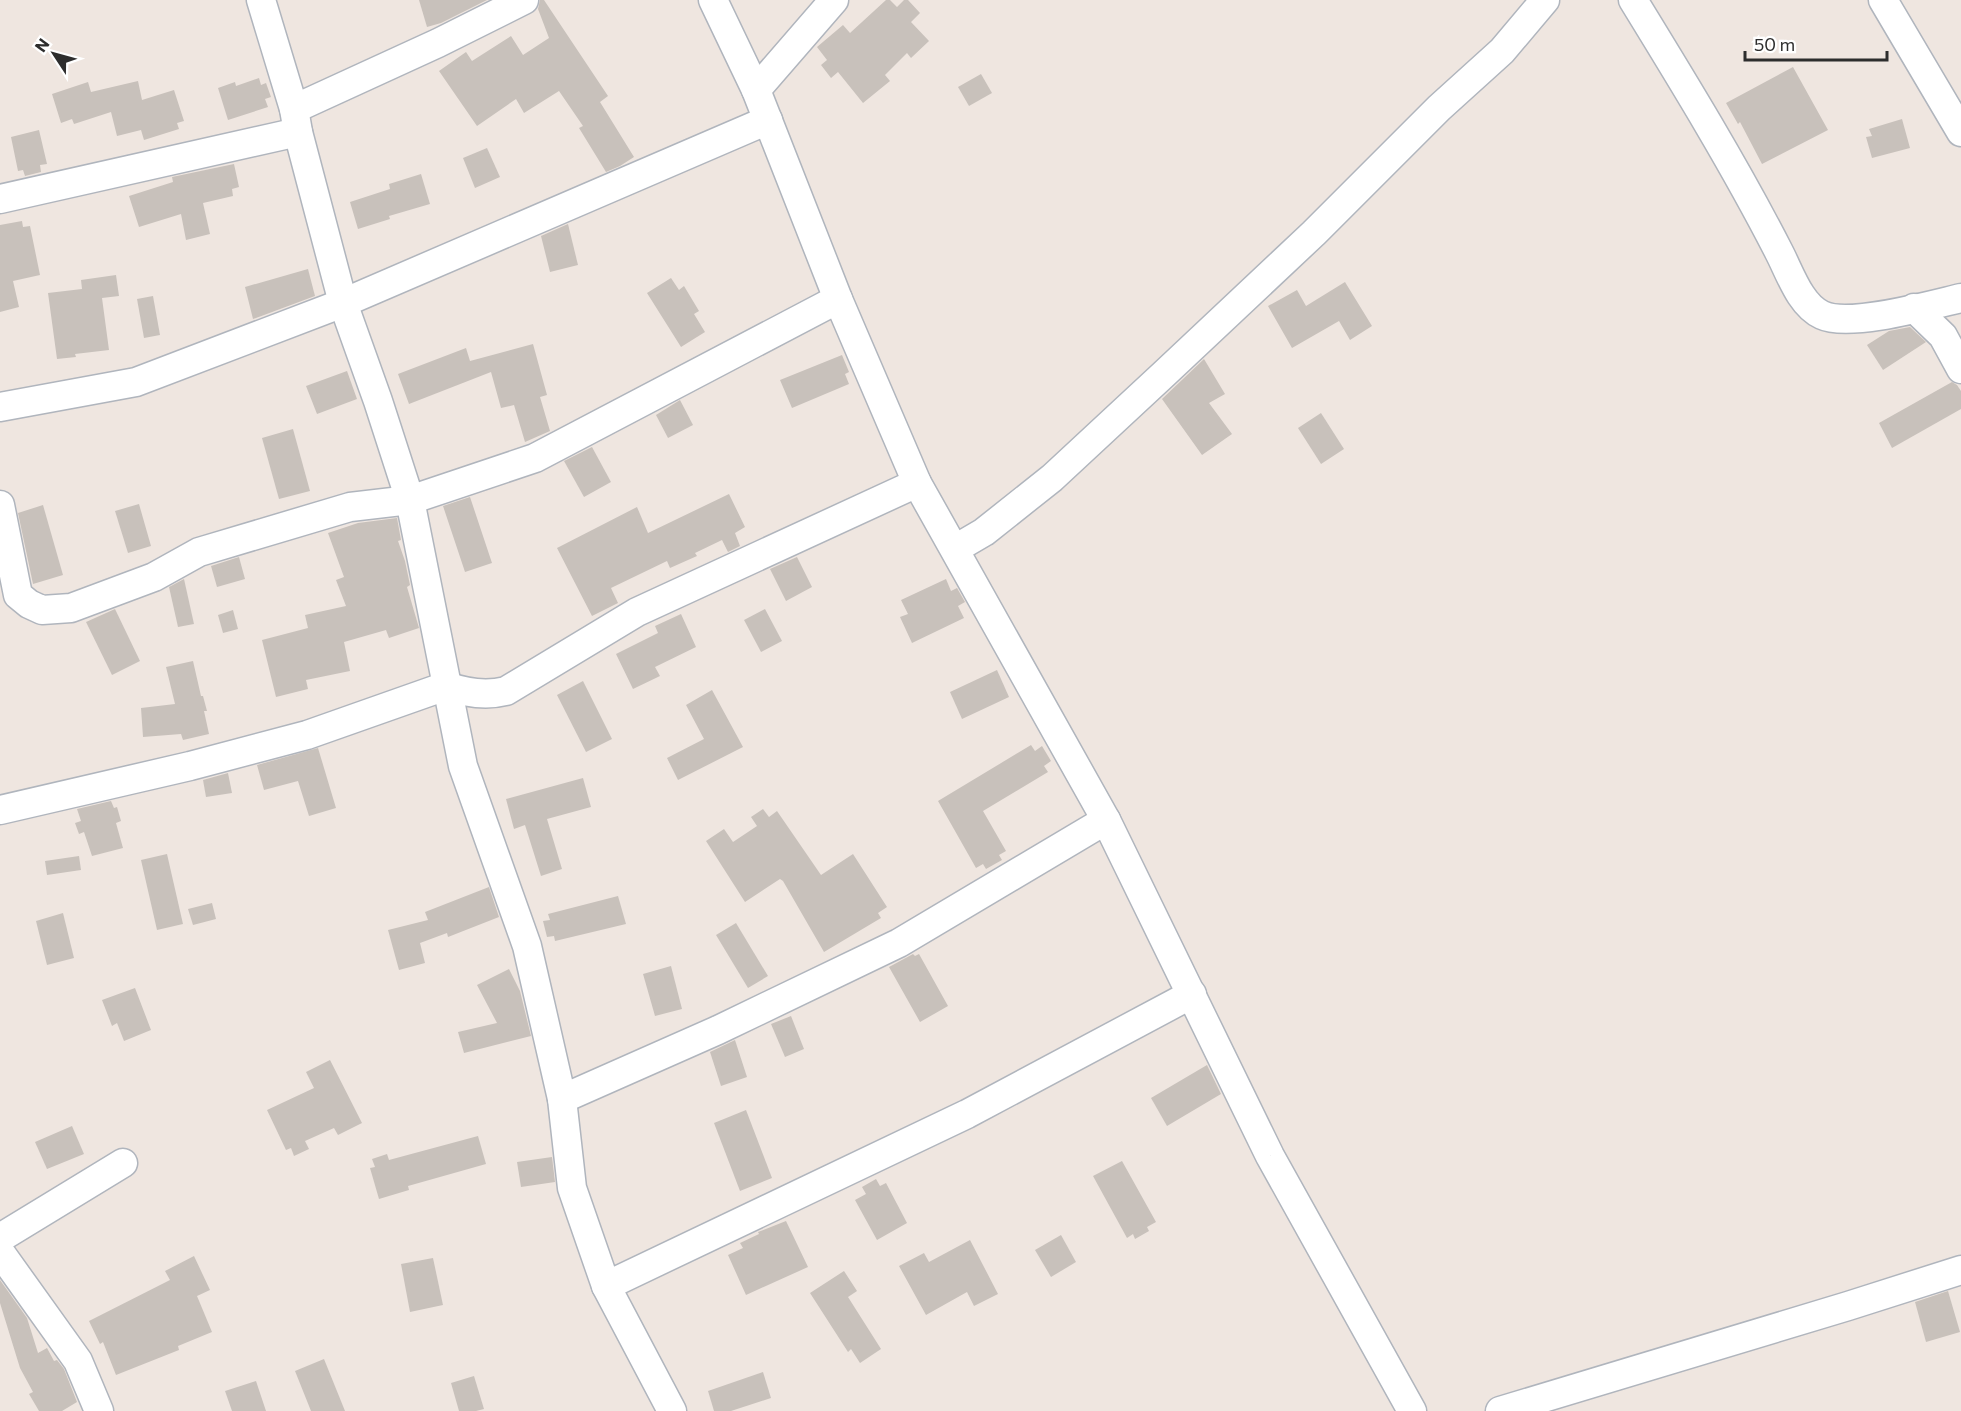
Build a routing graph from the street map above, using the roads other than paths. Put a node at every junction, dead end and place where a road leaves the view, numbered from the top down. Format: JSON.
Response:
{"nodes":[{"id":1,"x":261,"y":0,"type":"edge"},
{"id":2,"x":524,"y":0,"type":"edge"},
{"id":3,"x":713,"y":0,"type":"edge"},
{"id":4,"x":834,"y":0,"type":"edge"},
{"id":5,"x":1545,"y":0,"type":"edge"},
{"id":6,"x":1634,"y":0,"type":"edge"},
{"id":7,"x":1883,"y":0,"type":"edge"},
{"id":8,"x":756,"y":90,"type":"junction"},
{"id":9,"x":768,"y":120,"type":"junction"},
{"id":10,"x":296,"y":121,"type":"junction"},
{"id":11,"x":1961,"y":132,"type":"edge"},
{"id":12,"x":0,"y":199,"type":"edge"},
{"id":13,"x":838,"y":298,"type":"junction"},
{"id":14,"x":1961,"y":298,"type":"edge"},
{"id":15,"x":343,"y":303,"type":"junction"},
{"id":16,"x":1914,"y":308,"type":"junction"},
{"id":17,"x":1961,"y":369,"type":"edge"},
{"id":18,"x":0,"y":408,"type":"edge"},
{"id":19,"x":917,"y":483,"type":"junction"},
{"id":20,"x":411,"y":500,"type":"junction"},
{"id":21,"x":0,"y":505,"type":"edge"},
{"id":22,"x":956,"y":549,"type":"junction"},
{"id":23,"x":446,"y":686,"type":"junction"},
{"id":24,"x":0,"y":810,"type":"edge"},
{"id":25,"x":1106,"y":820,"type":"junction"},
{"id":26,"x":1192,"y":994,"type":"junction"},
{"id":27,"x":562,"y":1099,"type":"junction"},
{"id":28,"x":123,"y":1163,"type":"dead end"},
{"id":29,"x":0,"y":1238,"type":"edge"},
{"id":30,"x":0,"y":1252,"type":"edge"},
{"id":31,"x":1961,"y":1270,"type":"edge"},
{"id":32,"x":606,"y":1286,"type":"junction"},
{"id":33,"x":99,"y":1411,"type":"edge"},
{"id":34,"x":672,"y":1411,"type":"edge"},
{"id":35,"x":1412,"y":1411,"type":"edge"},
{"id":36,"x":1500,"y":1411,"type":"edge"}],
"edges":[{"from":1,"to":10,"type":"street"},
{"from":2,"to":10,"type":"street"},
{"from":3,"to":8,"type":"street"},
{"from":4,"to":8,"type":"street"},
{"from":5,"to":22,"type":"street"},
{"from":6,"to":16,"type":"street"},
{"from":7,"to":11,"type":"street"},
{"from":8,"to":9,"type":"street"},
{"from":9,"to":13,"type":"street"},
{"from":9,"to":15,"type":"street"},
{"from":10,"to":12,"type":"street"},
{"from":10,"to":15,"type":"street"},
{"from":13,"to":19,"type":"street"},
{"from":13,"to":20,"type":"street"},
{"from":14,"to":16,"type":"street"},
{"from":15,"to":18,"type":"street"},
{"from":15,"to":20,"type":"street"},
{"from":16,"to":17,"type":"street"},
{"from":19,"to":22,"type":"street"},
{"from":19,"to":23,"type":"street"},
{"from":20,"to":21,"type":"street"},
{"from":20,"to":23,"type":"street"},
{"from":22,"to":25,"type":"street"},
{"from":23,"to":24,"type":"street"},
{"from":23,"to":27,"type":"street"},
{"from":25,"to":26,"type":"street"},
{"from":25,"to":27,"type":"street"},
{"from":26,"to":32,"type":"street"},
{"from":26,"to":35,"type":"street"},
{"from":27,"to":32,"type":"street"},
{"from":28,"to":29,"type":"street"},
{"from":30,"to":33,"type":"street"},
{"from":31,"to":36,"type":"street"},
{"from":32,"to":34,"type":"street"}]}
